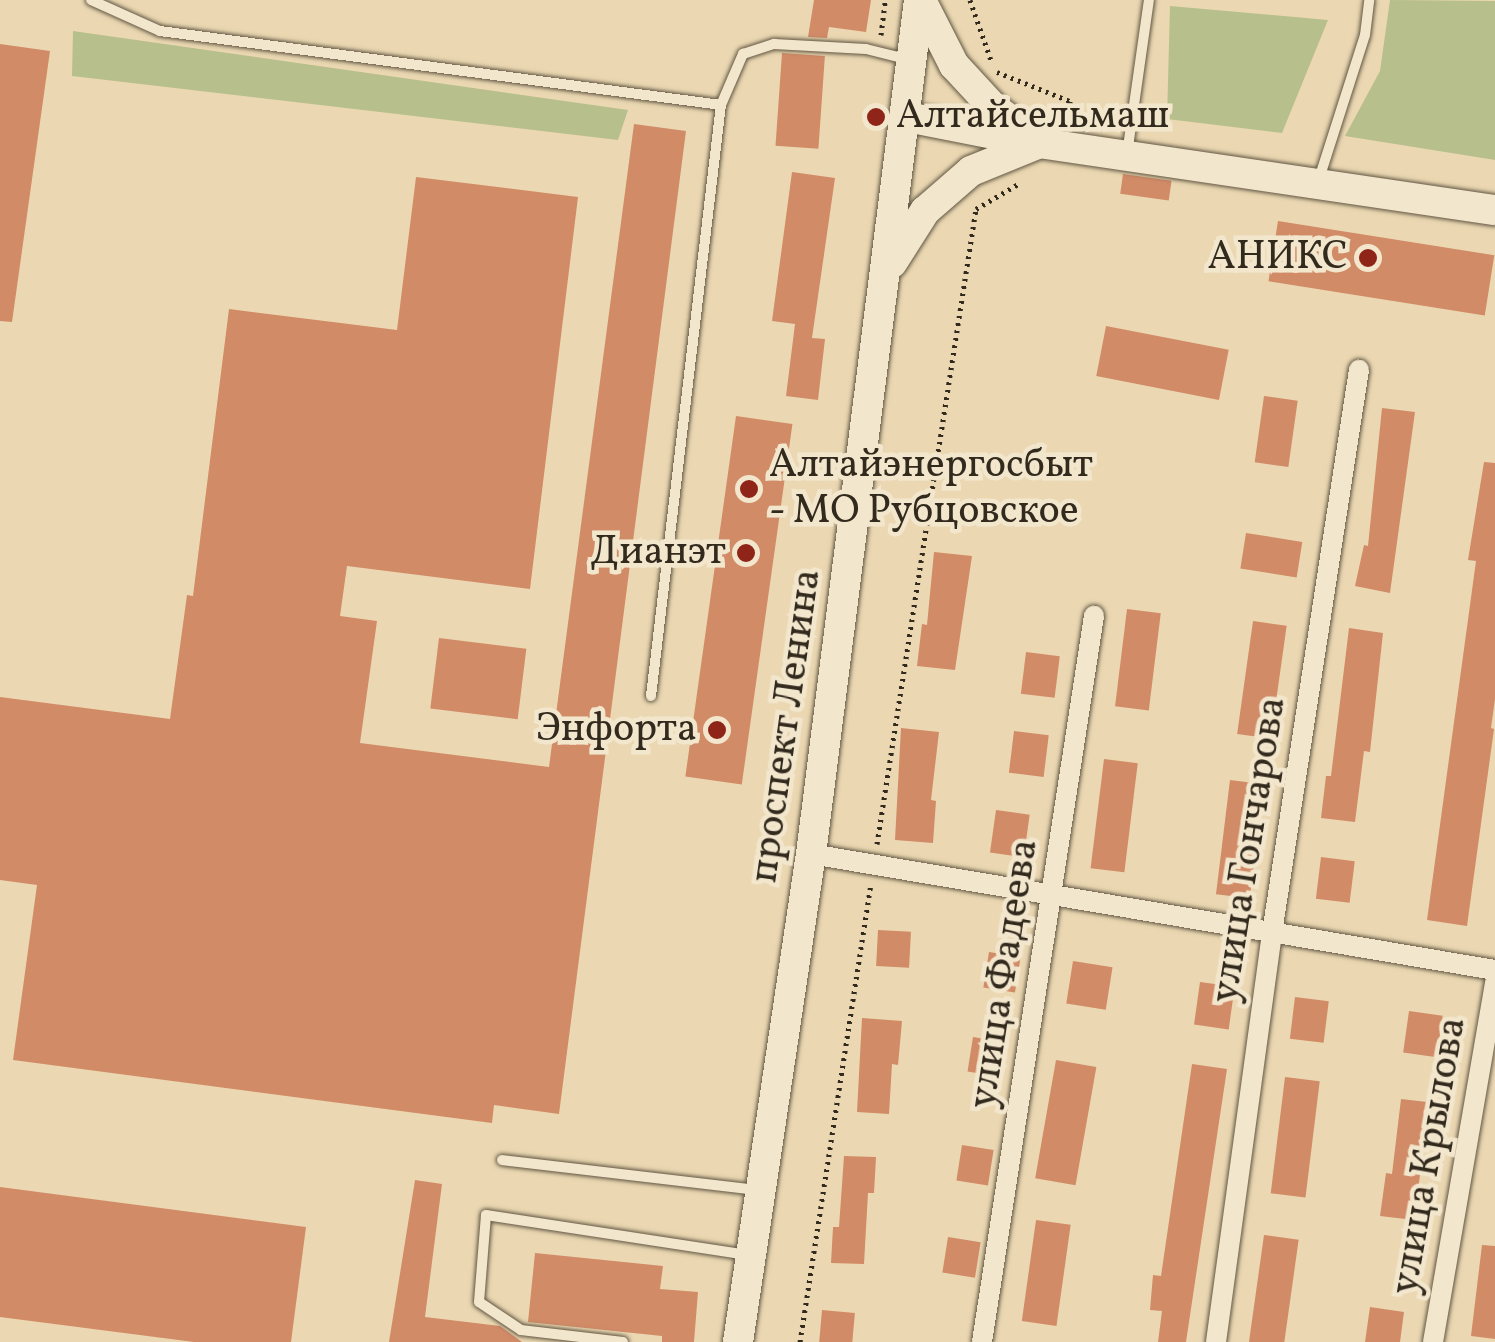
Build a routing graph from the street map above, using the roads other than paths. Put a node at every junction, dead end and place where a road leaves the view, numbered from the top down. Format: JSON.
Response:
{"nodes":[{"id":1,"x":91,"y":0,"type":"edge"},
{"id":2,"x":920,"y":0,"type":"edge"},
{"id":3,"x":1149,"y":0,"type":"edge"},
{"id":4,"x":1369,"y":0,"type":"edge"},
{"id":5,"x":911,"y":61,"type":"junction"},
{"id":6,"x":721,"y":105,"type":"junction"},
{"id":7,"x":907,"y":117,"type":"junction"},
{"id":8,"x":1054,"y":144,"type":"junction"},
{"id":9,"x":1127,"y":155,"type":"junction"},
{"id":10,"x":1317,"y":185,"type":"junction"},
{"id":11,"x":1495,"y":210,"type":"edge"},
{"id":12,"x":888,"y":270,"type":"junction"},
{"id":13,"x":1359,"y":370,"type":"dead end"},
{"id":14,"x":1094,"y":616,"type":"dead end"},
{"id":15,"x":652,"y":696,"type":"dead end"},
{"id":16,"x":811,"y":854,"type":"junction"},
{"id":17,"x":1054,"y":897,"type":"junction"},
{"id":18,"x":1272,"y":933,"type":"junction"},
{"id":19,"x":1495,"y":970,"type":"edge"},
{"id":20,"x":1495,"y":982,"type":"edge"},
{"id":21,"x":502,"y":1160,"type":"dead end"},
{"id":22,"x":762,"y":1191,"type":"junction"},
{"id":23,"x":752,"y":1256,"type":"junction"},
{"id":24,"x":624,"y":1342,"type":"edge"},
{"id":25,"x":738,"y":1342,"type":"edge"},
{"id":26,"x":982,"y":1342,"type":"edge"},
{"id":27,"x":1216,"y":1342,"type":"edge"},
{"id":28,"x":1433,"y":1342,"type":"edge"}],
"edges":[{"from":1,"to":6,"type":"lane"},
{"from":2,"to":5,"type":"street","name":"проспект Ленина"},
{"from":2,"to":8,"type":"street"},
{"from":3,"to":9,"type":"lane"},
{"from":4,"to":10,"type":"lane"},
{"from":5,"to":6,"type":"lane"},
{"from":5,"to":7,"type":"street","name":"проспект Ленина"},
{"from":6,"to":15,"type":"lane"},
{"from":7,"to":8,"type":"street"},
{"from":7,"to":12,"type":"street","name":"проспект Ленина"},
{"from":8,"to":9,"type":"street"},
{"from":8,"to":12,"type":"street"},
{"from":9,"to":10,"type":"street"},
{"from":10,"to":11,"type":"street"},
{"from":12,"to":16,"type":"street","name":"проспект Ленина"},
{"from":13,"to":18,"type":"street","name":"улица Гончарова"},
{"from":14,"to":17,"type":"street","name":"улица Фадеева"},
{"from":16,"to":17,"type":"street"},
{"from":16,"to":22,"type":"street","name":"проспект Ленина"},
{"from":17,"to":18,"type":"street"},
{"from":17,"to":26,"type":"street","name":"улица Фадеева"},
{"from":18,"to":19,"type":"street"},
{"from":18,"to":27,"type":"street","name":"улица Гончарова"},
{"from":20,"to":28,"type":"street","name":"улица Крылова"},
{"from":21,"to":22,"type":"lane"},
{"from":22,"to":23,"type":"street","name":"проспект Ленина"},
{"from":23,"to":24,"type":"lane"},
{"from":23,"to":25,"type":"street","name":"проспект Ленина"}]}
